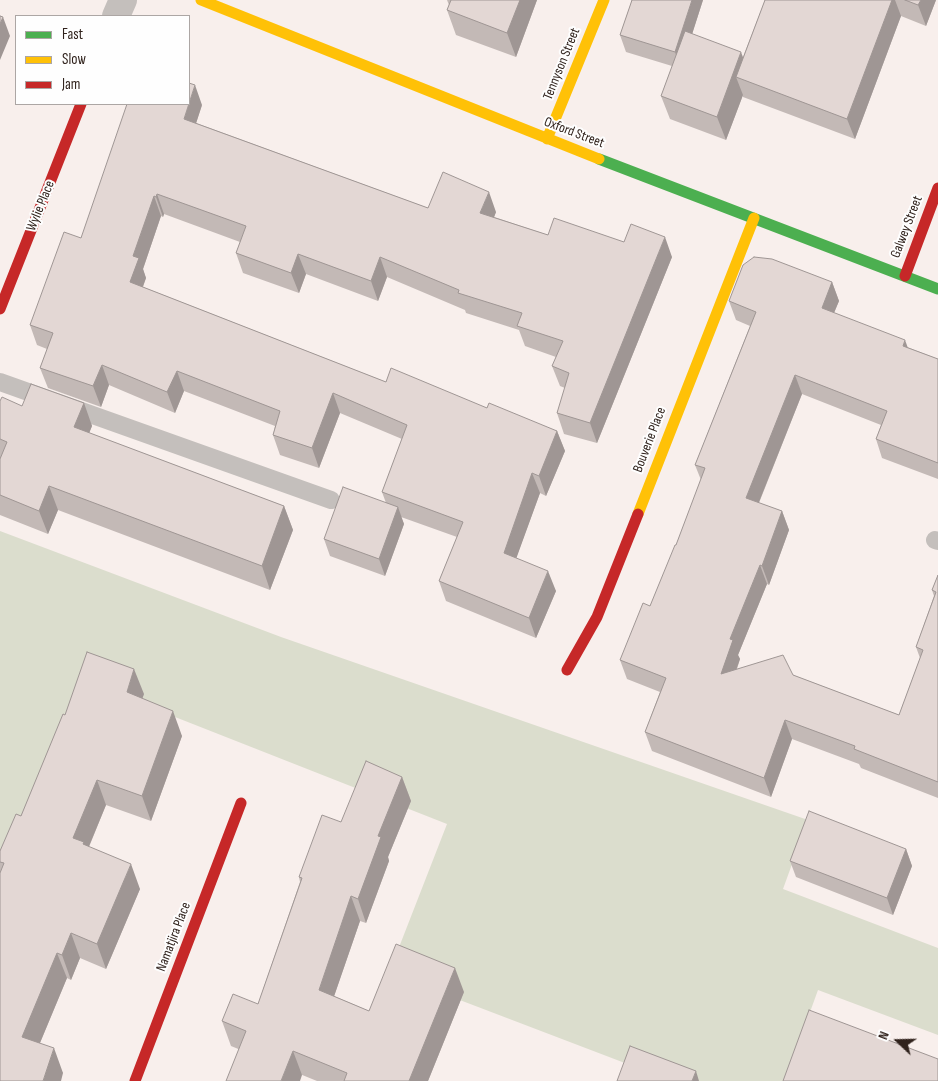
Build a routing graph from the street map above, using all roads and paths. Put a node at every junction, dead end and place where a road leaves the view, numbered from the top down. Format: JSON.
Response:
{"nodes":[{"id":1,"x":123,"y":0,"type":"edge"},
{"id":2,"x":201,"y":0,"type":"edge"},
{"id":3,"x":604,"y":0,"type":"edge"},
{"id":4,"x":116,"y":15,"type":"edge"},
{"id":5,"x":82,"y":105,"type":"edge"},
{"id":6,"x":547,"y":139,"type":"junction"},
{"id":7,"x":938,"y":188,"type":"edge"},
{"id":8,"x":754,"y":218,"type":"junction"},
{"id":9,"x":905,"y":276,"type":"junction"},
{"id":10,"x":938,"y":289,"type":"edge"},
{"id":11,"x":0,"y":309,"type":"edge"},
{"id":12,"x":0,"y":382,"type":"edge"},
{"id":13,"x":331,"y":500,"type":"dead end"},
{"id":14,"x":567,"y":670,"type":"dead end"},
{"id":15,"x":241,"y":804,"type":"dead end"},
{"id":16,"x":135,"y":1081,"type":"edge"}],
"edges":[{"from":1,"to":4,"type":"street"},
{"from":2,"to":6,"type":"street","name":"Oxford Street"},
{"from":3,"to":6,"type":"street","name":"Tennyson Street"},
{"from":5,"to":11,"type":"street","name":"Wylie Place"},
{"from":6,"to":8,"type":"street","name":"Oxford Street"},
{"from":7,"to":9,"type":"street","name":"Galwey Street"},
{"from":8,"to":9,"type":"street","name":"Oxford Street"},
{"from":8,"to":14,"type":"street","name":"Bouverie Place"},
{"from":9,"to":10,"type":"street","name":"Oxford Street"},
{"from":12,"to":13,"type":"lane"},
{"from":15,"to":16,"type":"street","name":"Namatjira Place"}]}
